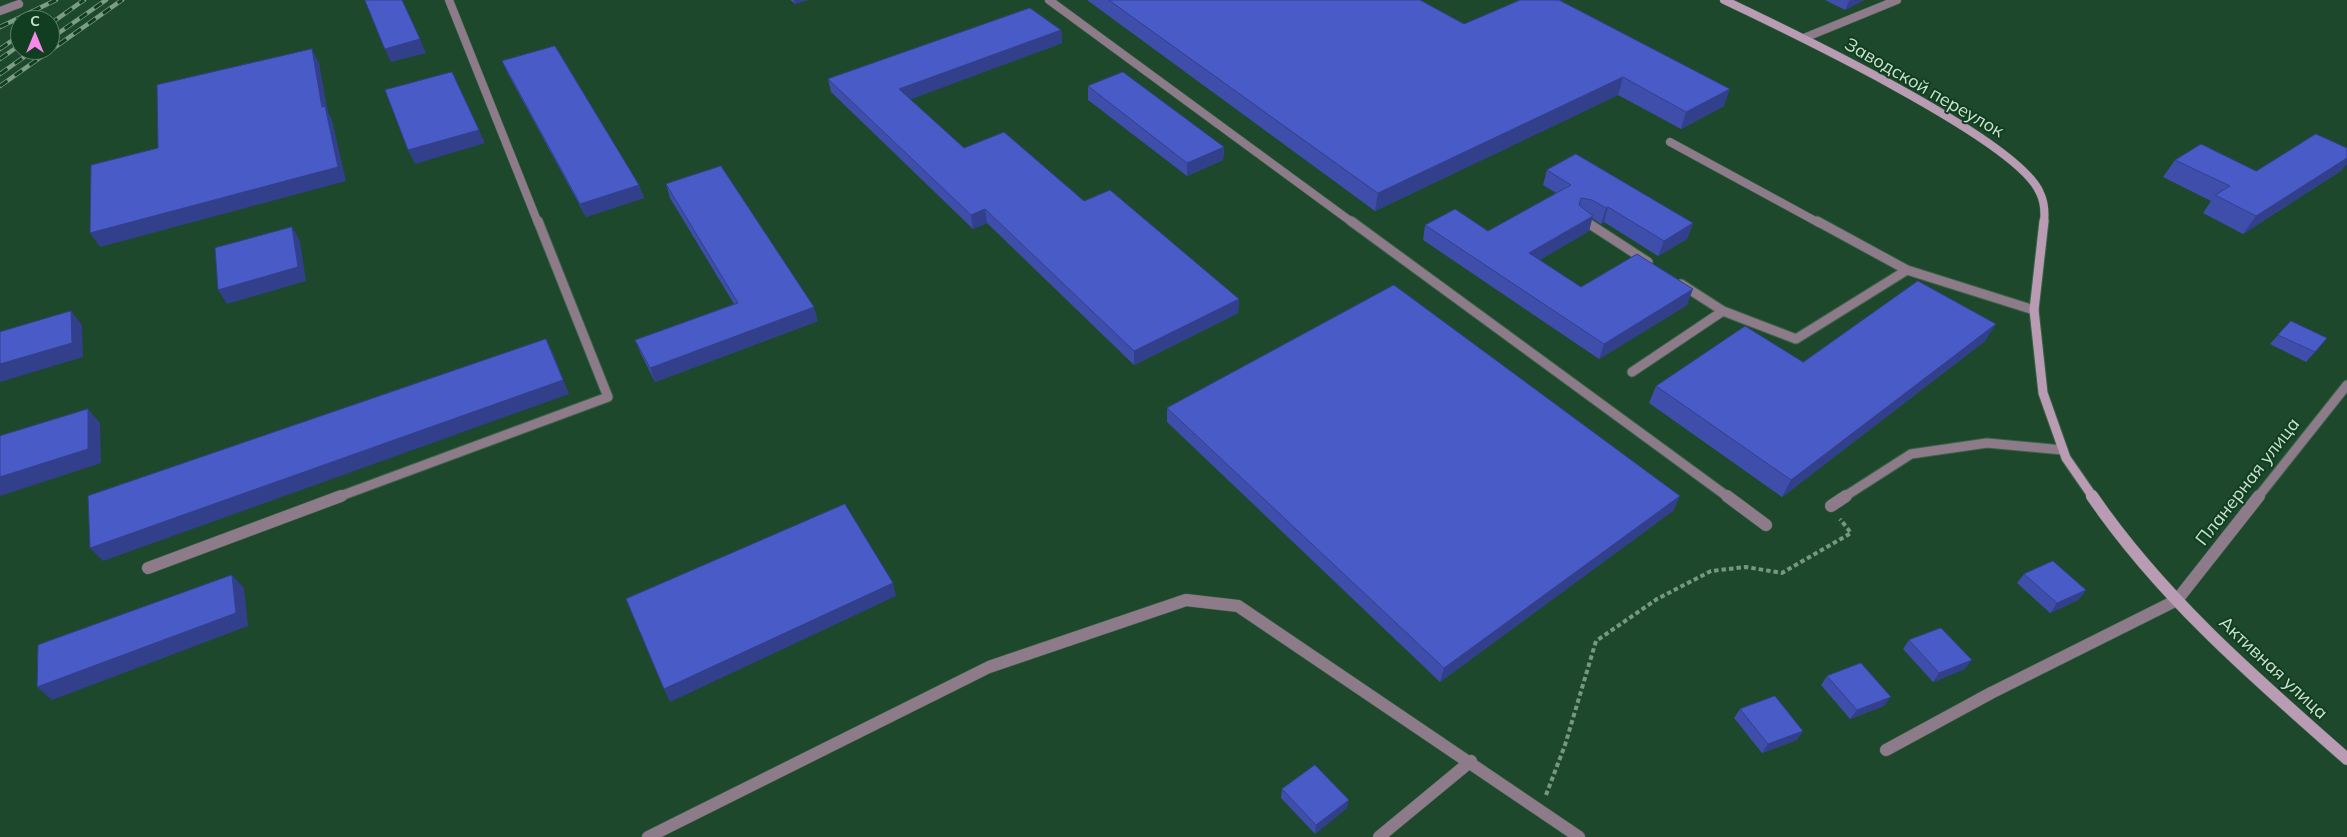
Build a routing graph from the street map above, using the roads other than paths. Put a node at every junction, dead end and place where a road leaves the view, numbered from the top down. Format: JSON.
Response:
{"nodes":[{"id":1,"x":449,"y":0,"type":"edge"},
{"id":2,"x":1049,"y":0,"type":"edge"},
{"id":3,"x":1724,"y":0,"type":"edge"},
{"id":4,"x":1897,"y":0,"type":"edge"},
{"id":5,"x":19,"y":4,"type":"dead end"},
{"id":6,"x":0,"y":11,"type":"edge"},
{"id":7,"x":1804,"y":38,"type":"junction"},
{"id":8,"x":1670,"y":142,"type":"dead end"},
{"id":9,"x":1580,"y":218,"type":"edge"},
{"id":10,"x":1660,"y":270,"type":"edge"},
{"id":11,"x":1907,"y":270,"type":"junction"},
{"id":12,"x":1676,"y":280,"type":"edge"},
{"id":13,"x":2034,"y":310,"type":"junction"},
{"id":14,"x":1723,"y":311,"type":"junction"},
{"id":15,"x":1632,"y":372,"type":"dead end"},
{"id":16,"x":2347,"y":385,"type":"edge"},
{"id":17,"x":2063,"y":450,"type":"junction"},
{"id":18,"x":1831,"y":506,"type":"road end"},
{"id":19,"x":1766,"y":525,"type":"dead end"},
{"id":20,"x":148,"y":568,"type":"dead end"},
{"id":21,"x":2177,"y":600,"type":"junction"},
{"id":22,"x":1886,"y":750,"type":"dead end"},
{"id":23,"x":2347,"y":759,"type":"edge"},
{"id":24,"x":1470,"y":762,"type":"junction"},
{"id":25,"x":648,"y":837,"type":"edge"},
{"id":26,"x":1379,"y":837,"type":"edge"},
{"id":27,"x":1579,"y":837,"type":"edge"}],
"edges":[{"from":1,"to":20,"type":"street"},
{"from":2,"to":19,"type":"street"},
{"from":3,"to":7,"type":"main road","name":"Заводской переулок"},
{"from":4,"to":7,"type":"street"},
{"from":5,"to":6,"type":"street"},
{"from":7,"to":13,"type":"main road","name":"Заводской переулок"},
{"from":8,"to":11,"type":"street"},
{"from":9,"to":10,"type":"street"},
{"from":11,"to":13,"type":"street"},
{"from":11,"to":14,"type":"street"},
{"from":12,"to":14,"type":"street"},
{"from":13,"to":17,"type":"main road","name":"Заводской переулок"},
{"from":14,"to":15,"type":"street"},
{"from":16,"to":21,"type":"street","name":"Планерная улица"},
{"from":17,"to":18,"type":"street"},
{"from":17,"to":21,"type":"main road","name":"Заводской переулок"},
{"from":21,"to":22,"type":"street"},
{"from":21,"to":23,"type":"main road","name":"Активная улица"},
{"from":24,"to":25,"type":"street"},
{"from":24,"to":26,"type":"street"},
{"from":24,"to":27,"type":"street"}]}
